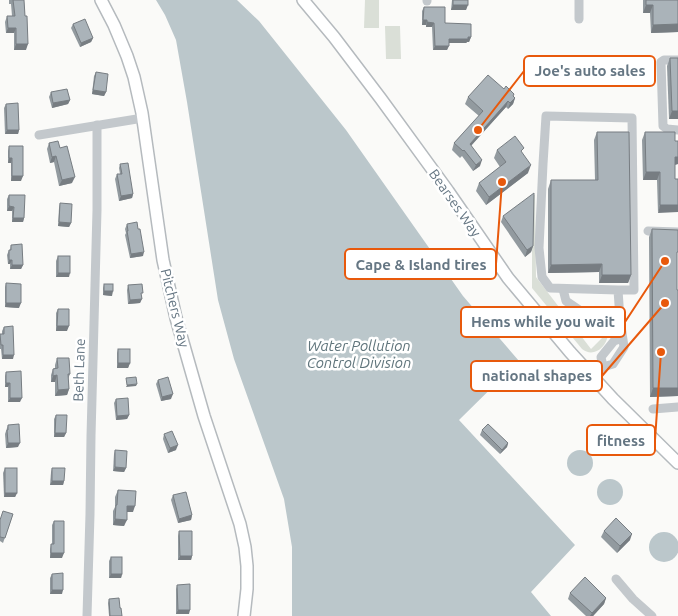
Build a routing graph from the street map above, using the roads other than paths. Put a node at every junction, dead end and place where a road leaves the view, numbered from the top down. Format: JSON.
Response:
{"nodes":[{"id":1,"x":101,"y":0,"type":"edge"},
{"id":2,"x":303,"y":0,"type":"edge"},
{"id":3,"x":579,"y":0,"type":"edge"},
{"id":4,"x":579,"y":19,"type":"dead end"},
{"id":5,"x":678,"y":60,"type":"edge"},
{"id":6,"x":142,"y":118,"type":"junction"},
{"id":7,"x":97,"y":125,"type":"junction"},
{"id":8,"x":678,"y":130,"type":"edge"},
{"id":9,"x":39,"y":135,"type":"dead end"},
{"id":10,"x":648,"y":231,"type":"dead end"},
{"id":11,"x":678,"y":232,"type":"edge"},
{"id":12,"x":563,"y":289,"type":"junction"},
{"id":13,"x":618,"y":290,"type":"junction"},
{"id":14,"x":620,"y":319,"type":"junction"},
{"id":15,"x":593,"y":377,"type":"junction"},
{"id":16,"x":678,"y":407,"type":"edge"},
{"id":17,"x":654,"y":409,"type":"dead end"},
{"id":18,"x":676,"y":458,"type":"edge"},
{"id":19,"x":616,"y":579,"type":"dead end"},
{"id":20,"x":86,"y":616,"type":"edge"},
{"id":21,"x":244,"y":616,"type":"edge"},
{"id":22,"x":652,"y":616,"type":"edge"}],
"edges":[{"from":1,"to":6,"type":"main road","name":"Pitchers Way"},
{"from":2,"to":15,"type":"main road","name":"Bearses Way"},
{"from":3,"to":4,"type":"street"},
{"from":5,"to":8,"type":"street"},
{"from":6,"to":7,"type":"street"},
{"from":6,"to":21,"type":"main road","name":"Pitchers Way"},
{"from":7,"to":9,"type":"street"},
{"from":7,"to":20,"type":"street","name":"Beth Lane"},
{"from":10,"to":11,"type":"street"},
{"from":12,"to":13,"type":"street"},
{"from":12,"to":13,"type":"street"},
{"from":12,"to":14,"type":"street"},
{"from":13,"to":14,"type":"street"},
{"from":14,"to":15,"type":"street"},
{"from":15,"to":18,"type":"main road","name":"Bearses Way"},
{"from":16,"to":17,"type":"street"},
{"from":19,"to":22,"type":"street"}]}
